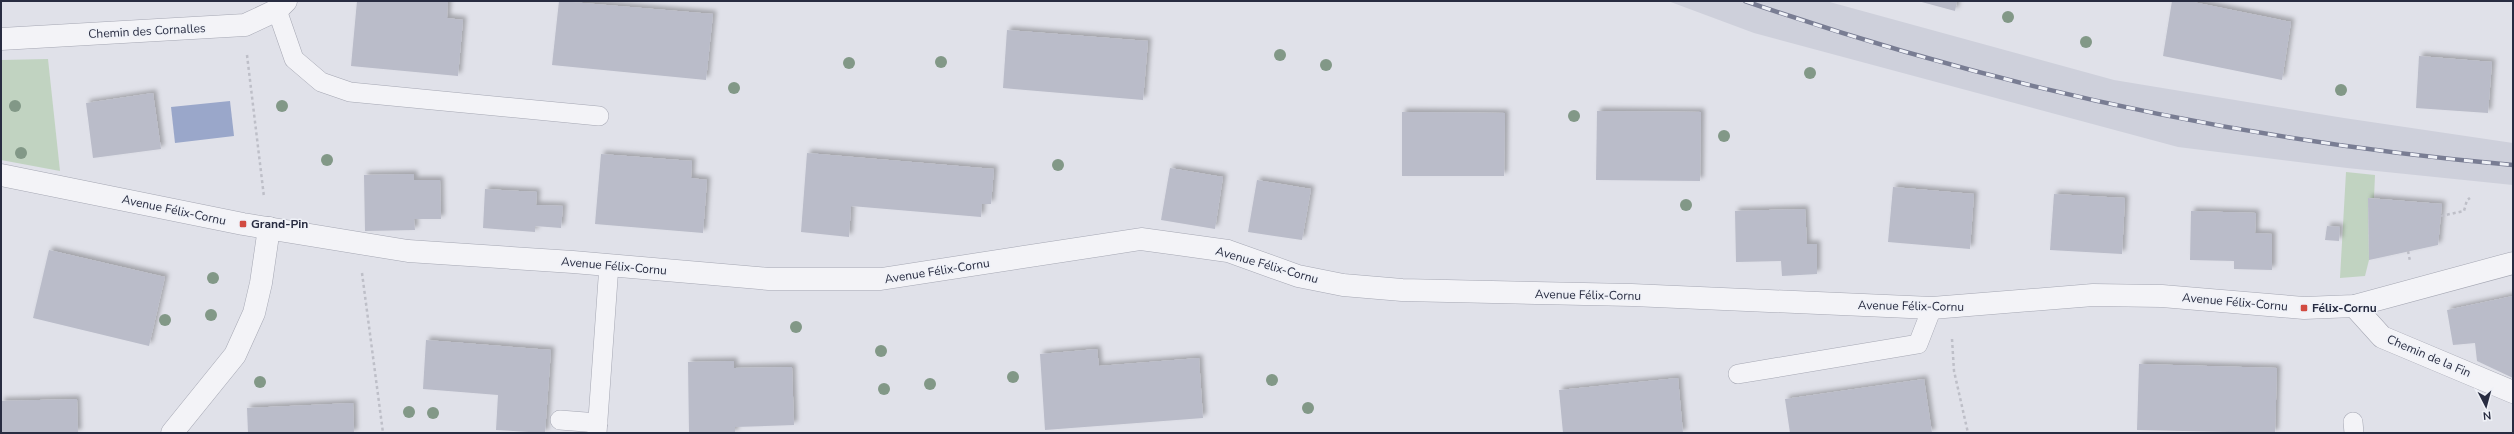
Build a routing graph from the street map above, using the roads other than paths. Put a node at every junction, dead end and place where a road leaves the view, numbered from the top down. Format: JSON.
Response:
{"nodes":[{"id":1,"x":281,"y":5,"type":"edge"},
{"id":2,"x":1,"y":39,"type":"edge"},
{"id":3,"x":599,"y":116,"type":"dead end"},
{"id":4,"x":1,"y":174,"type":"edge"},
{"id":5,"x":270,"y":228,"type":"junction"},
{"id":6,"x":2513,"y":263,"type":"edge"},
{"id":7,"x":610,"y":265,"type":"junction"},
{"id":8,"x":2354,"y":306,"type":"junction"},
{"id":9,"x":1941,"y":308,"type":"junction"},
{"id":10,"x":1738,"y":374,"type":"dead end"},
{"id":11,"x":2513,"y":392,"type":"edge"},
{"id":12,"x":560,"y":420,"type":"dead end"},
{"id":13,"x":598,"y":428,"type":"edge"},
{"id":14,"x":172,"y":433,"type":"edge"}],
"edges":[{"from":1,"to":2,"type":"street","name":"Chemin des Cornalles"},
{"from":1,"to":3,"type":"lane"},
{"from":4,"to":5,"type":"street","name":"Avenue Félix-Cornu"},
{"from":5,"to":7,"type":"street","name":"Avenue Félix-Cornu"},
{"from":5,"to":14,"type":"street"},
{"from":6,"to":8,"type":"street","name":"Avenue Félix-Cornu"},
{"from":7,"to":9,"type":"street","name":"Avenue Félix-Cornu"},
{"from":7,"to":13,"type":"lane"},
{"from":8,"to":9,"type":"street","name":"Avenue Félix-Cornu"},
{"from":8,"to":11,"type":"street","name":"Chemin de la Fin"},
{"from":9,"to":10,"type":"lane"},
{"from":12,"to":13,"type":"lane"}]}
